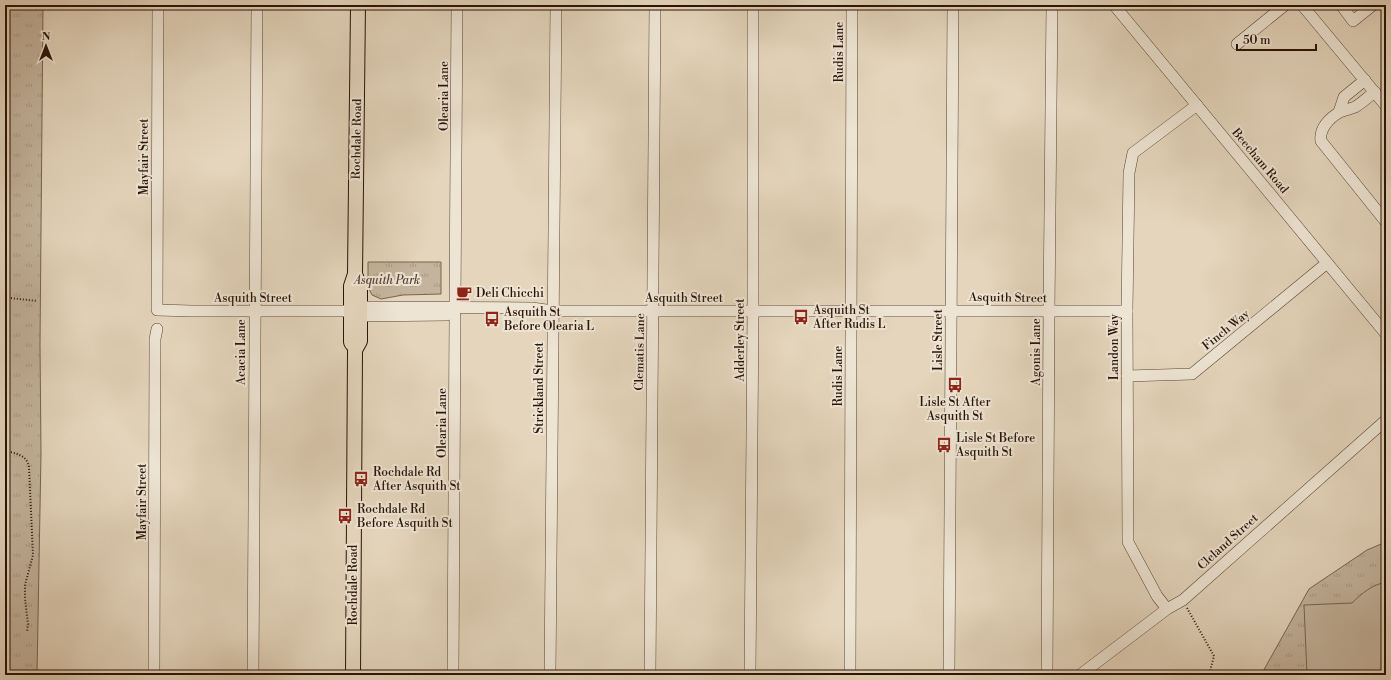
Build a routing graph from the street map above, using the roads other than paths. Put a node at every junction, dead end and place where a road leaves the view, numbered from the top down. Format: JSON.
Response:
{"nodes":[{"id":1,"x":158,"y":5,"type":"edge"},
{"id":2,"x":257,"y":5,"type":"edge"},
{"id":3,"x":358,"y":5,"type":"edge"},
{"id":4,"x":457,"y":5,"type":"edge"},
{"id":5,"x":556,"y":5,"type":"edge"},
{"id":6,"x":655,"y":5,"type":"edge"},
{"id":7,"x":753,"y":5,"type":"edge"},
{"id":8,"x":852,"y":5,"type":"edge"},
{"id":9,"x":953,"y":5,"type":"edge"},
{"id":10,"x":1052,"y":5,"type":"edge"},
{"id":11,"x":1114,"y":5,"type":"edge"},
{"id":12,"x":1285,"y":5,"type":"edge"},
{"id":13,"x":1302,"y":5,"type":"edge"},
{"id":14,"x":1341,"y":5,"type":"edge"},
{"id":15,"x":1373,"y":5,"type":"edge"},
{"id":16,"x":1237,"y":44,"type":"dead end"},
{"id":17,"x":1365,"y":80,"type":"junction"},
{"id":18,"x":1375,"y":92,"type":"junction"},
{"id":19,"x":1197,"y":105,"type":"junction"},
{"id":20,"x":1386,"y":106,"type":"edge"},
{"id":21,"x":1339,"y":112,"type":"junction"},
{"id":22,"x":1386,"y":222,"type":"edge"},
{"id":23,"x":1327,"y":263,"type":"junction"},
{"id":24,"x":157,"y":310,"type":"joint"},
{"id":25,"x":951,"y":310,"type":"junction"},
{"id":26,"x":254,"y":311,"type":"junction"},
{"id":27,"x":356,"y":311,"type":"junction"},
{"id":28,"x":455,"y":311,"type":"junction"},
{"id":29,"x":553,"y":311,"type":"junction"},
{"id":30,"x":654,"y":311,"type":"junction"},
{"id":31,"x":852,"y":311,"type":"junction"},
{"id":32,"x":1049,"y":311,"type":"junction"},
{"id":33,"x":1127,"y":311,"type":"junction"},
{"id":34,"x":753,"y":312,"type":"junction"},
{"id":35,"x":157,"y":329,"type":"dead end"},
{"id":36,"x":1386,"y":334,"type":"edge"},
{"id":37,"x":1127,"y":376,"type":"junction"},
{"id":38,"x":1386,"y":420,"type":"edge"},
{"id":39,"x":1167,"y":609,"type":"junction"},
{"id":40,"x":154,"y":675,"type":"edge"},
{"id":41,"x":253,"y":675,"type":"edge"},
{"id":42,"x":353,"y":675,"type":"edge"},
{"id":43,"x":453,"y":675,"type":"edge"},
{"id":44,"x":550,"y":675,"type":"edge"},
{"id":45,"x":650,"y":675,"type":"edge"},
{"id":46,"x":750,"y":675,"type":"edge"},
{"id":47,"x":850,"y":675,"type":"edge"},
{"id":48,"x":949,"y":675,"type":"edge"},
{"id":49,"x":1047,"y":675,"type":"edge"},
{"id":50,"x":1080,"y":675,"type":"edge"}],
"edges":[{"from":1,"to":24,"type":"street","name":"Mayfair Street"},
{"from":2,"to":26,"type":"street","name":"Acacia Lane"},
{"from":3,"to":27,"type":"main road","name":"Rochdale Road"},
{"from":4,"to":28,"type":"street","name":"Olearia Lane"},
{"from":5,"to":29,"type":"street","name":"Strickland Street"},
{"from":6,"to":30,"type":"street","name":"Clematis Lane"},
{"from":7,"to":34,"type":"street","name":"Adderley Street"},
{"from":8,"to":31,"type":"street","name":"Rudis Lane"},
{"from":9,"to":25,"type":"street","name":"Lisle Street"},
{"from":10,"to":32,"type":"street","name":"Agonis Lane"},
{"from":11,"to":19,"type":"street","name":"Beecham Road"},
{"from":12,"to":16,"type":"street"},
{"from":13,"to":17,"type":"street"},
{"from":14,"to":15,"type":"street"},
{"from":17,"to":18,"type":"street"},
{"from":17,"to":21,"type":"street"},
{"from":18,"to":20,"type":"street"},
{"from":18,"to":21,"type":"street"},
{"from":19,"to":23,"type":"street","name":"Beecham Road"},
{"from":19,"to":33,"type":"street","name":"Landon Way"},
{"from":21,"to":22,"type":"street"},
{"from":23,"to":36,"type":"street","name":"Beecham Road"},
{"from":23,"to":37,"type":"street","name":"Finch Way"},
{"from":24,"to":26,"type":"street","name":"Asquith Street"},
{"from":25,"to":31,"type":"street","name":"Asquith Street"},
{"from":25,"to":32,"type":"street","name":"Asquith Street"},
{"from":25,"to":48,"type":"street","name":"Lisle Street"},
{"from":26,"to":27,"type":"street","name":"Asquith Street"},
{"from":26,"to":41,"type":"street","name":"Acacia Lane"},
{"from":27,"to":28,"type":"street","name":"Asquith Street"},
{"from":27,"to":42,"type":"main road","name":"Rochdale Road"},
{"from":28,"to":29,"type":"street","name":"Asquith Street"},
{"from":28,"to":43,"type":"street","name":"Olearia Lane"},
{"from":29,"to":30,"type":"street","name":"Asquith Street"},
{"from":29,"to":44,"type":"street","name":"Strickland Street"},
{"from":30,"to":34,"type":"street","name":"Asquith Street"},
{"from":30,"to":45,"type":"street","name":"Clematis Lane"},
{"from":31,"to":34,"type":"street","name":"Asquith Street"},
{"from":31,"to":47,"type":"street","name":"Rudis Lane"},
{"from":32,"to":33,"type":"street","name":"Asquith Street"},
{"from":32,"to":49,"type":"street","name":"Agonis Lane"},
{"from":33,"to":37,"type":"street","name":"Landon Way"},
{"from":34,"to":46,"type":"street","name":"Adderley Street"},
{"from":35,"to":40,"type":"street","name":"Mayfair Street"},
{"from":37,"to":39,"type":"street","name":"Landon Way"},
{"from":38,"to":39,"type":"street","name":"Cleland Street"},
{"from":39,"to":50,"type":"street","name":"Cleland Street"}]}
